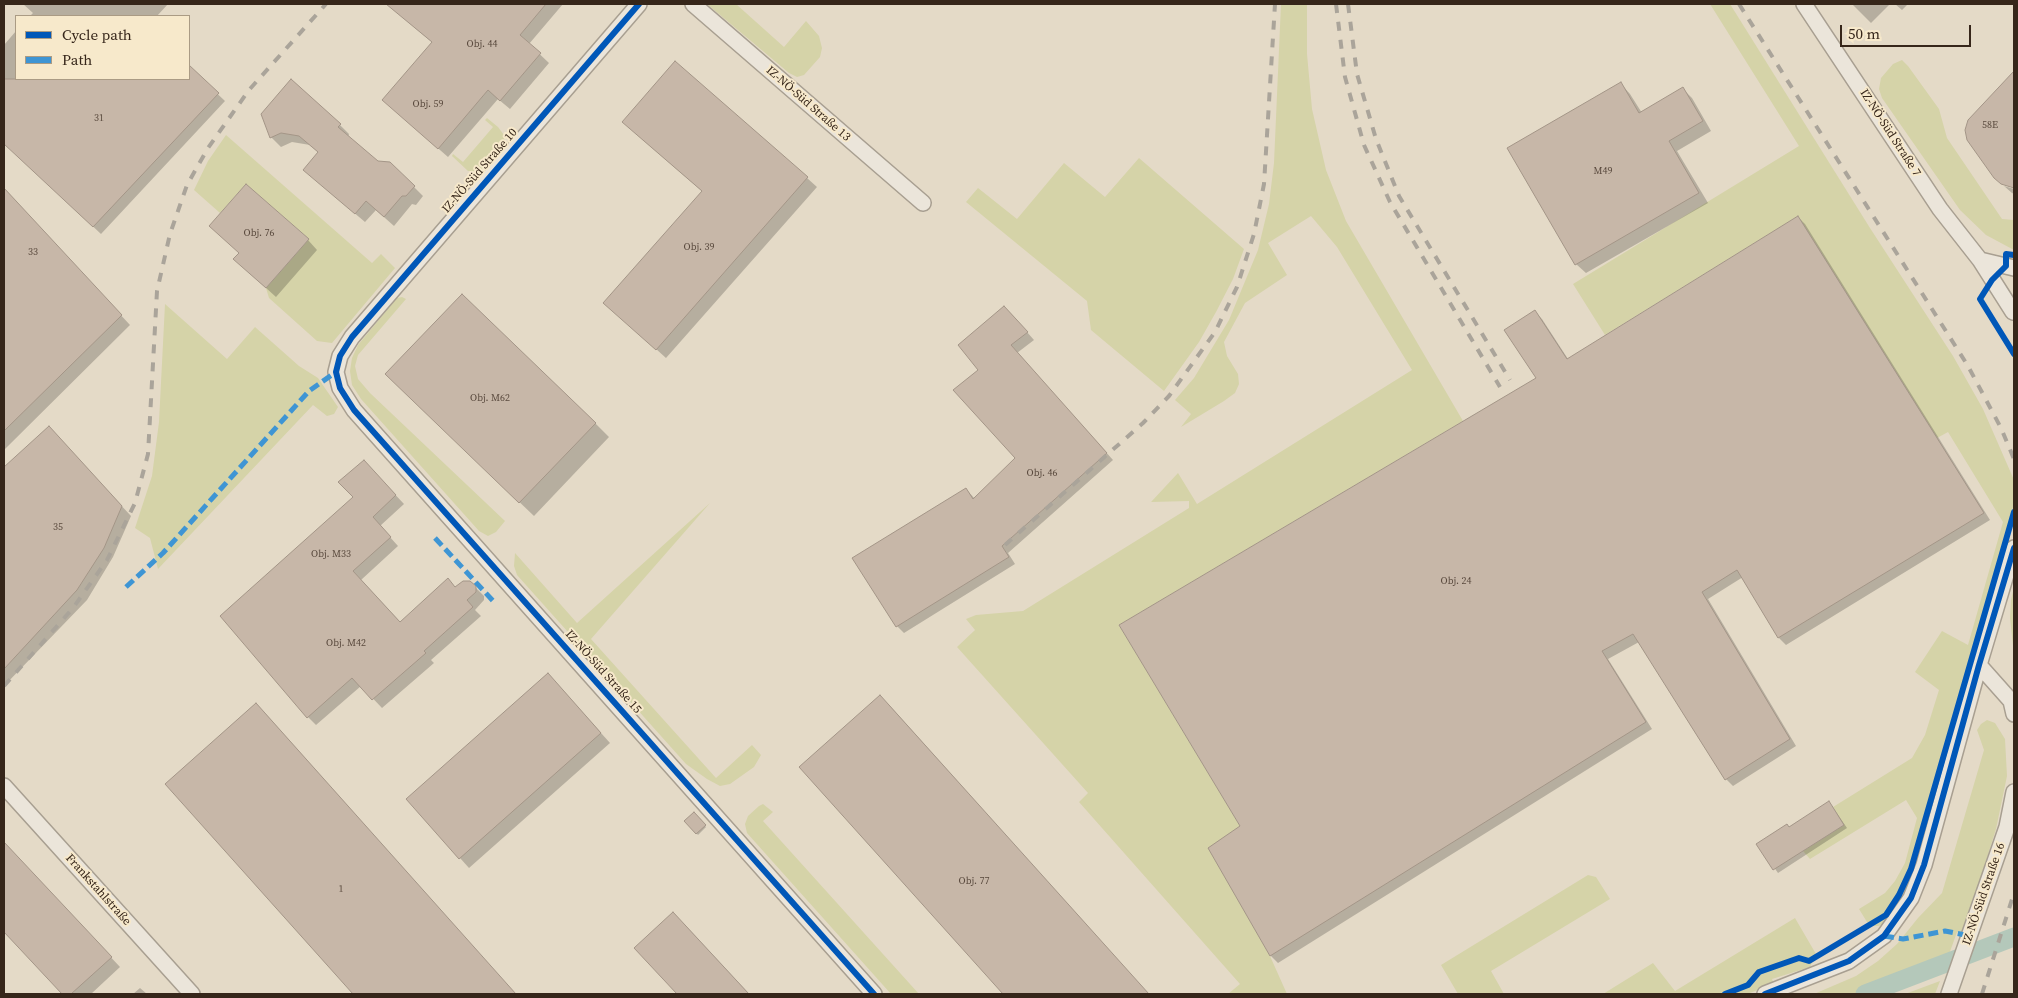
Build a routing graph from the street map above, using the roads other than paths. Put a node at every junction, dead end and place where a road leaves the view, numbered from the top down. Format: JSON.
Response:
{"nodes":[{"id":1,"x":639,"y":4,"type":"edge"},
{"id":2,"x":693,"y":4,"type":"edge"},
{"id":3,"x":1804,"y":4,"type":"edge"},
{"id":4,"x":923,"y":203,"type":"dead end"},
{"id":5,"x":1980,"y":260,"type":"junction"},
{"id":6,"x":2014,"y":268,"type":"edge"},
{"id":7,"x":2014,"y":309,"type":"edge"},
{"id":8,"x":340,"y":356,"type":"joint"},
{"id":9,"x":2014,"y":548,"type":"edge"},
{"id":10,"x":1979,"y":665,"type":"junction"},
{"id":11,"x":2014,"y":714,"type":"edge"},
{"id":12,"x":4,"y":786,"type":"edge"},
{"id":13,"x":2014,"y":792,"type":"edge"},
{"id":14,"x":192,"y":994,"type":"edge"},
{"id":15,"x":874,"y":994,"type":"edge"},
{"id":16,"x":1765,"y":994,"type":"edge"},
{"id":17,"x":1949,"y":994,"type":"edge"}],
"edges":[{"from":1,"to":8,"type":"street","name":"IZ-NÖ-Süd Straße 10"},
{"from":2,"to":4,"type":"street","name":"IZ-NÖ-Süd Straße 13"},
{"from":3,"to":5,"type":"street","name":"IZ-NÖ-Süd Straße 7"},
{"from":5,"to":6,"type":"street"},
{"from":5,"to":7,"type":"street","name":"IZ-NÖ-Süd Straße 7"},
{"from":8,"to":15,"type":"street","name":"IZ-NÖ-Süd Straße 15"},
{"from":9,"to":10,"type":"street"},
{"from":10,"to":11,"type":"street"},
{"from":10,"to":16,"type":"street"},
{"from":12,"to":14,"type":"street","name":"Frankstahlstraße"},
{"from":13,"to":17,"type":"street","name":"IZ-NÖ-Süd Straße 16"}]}
